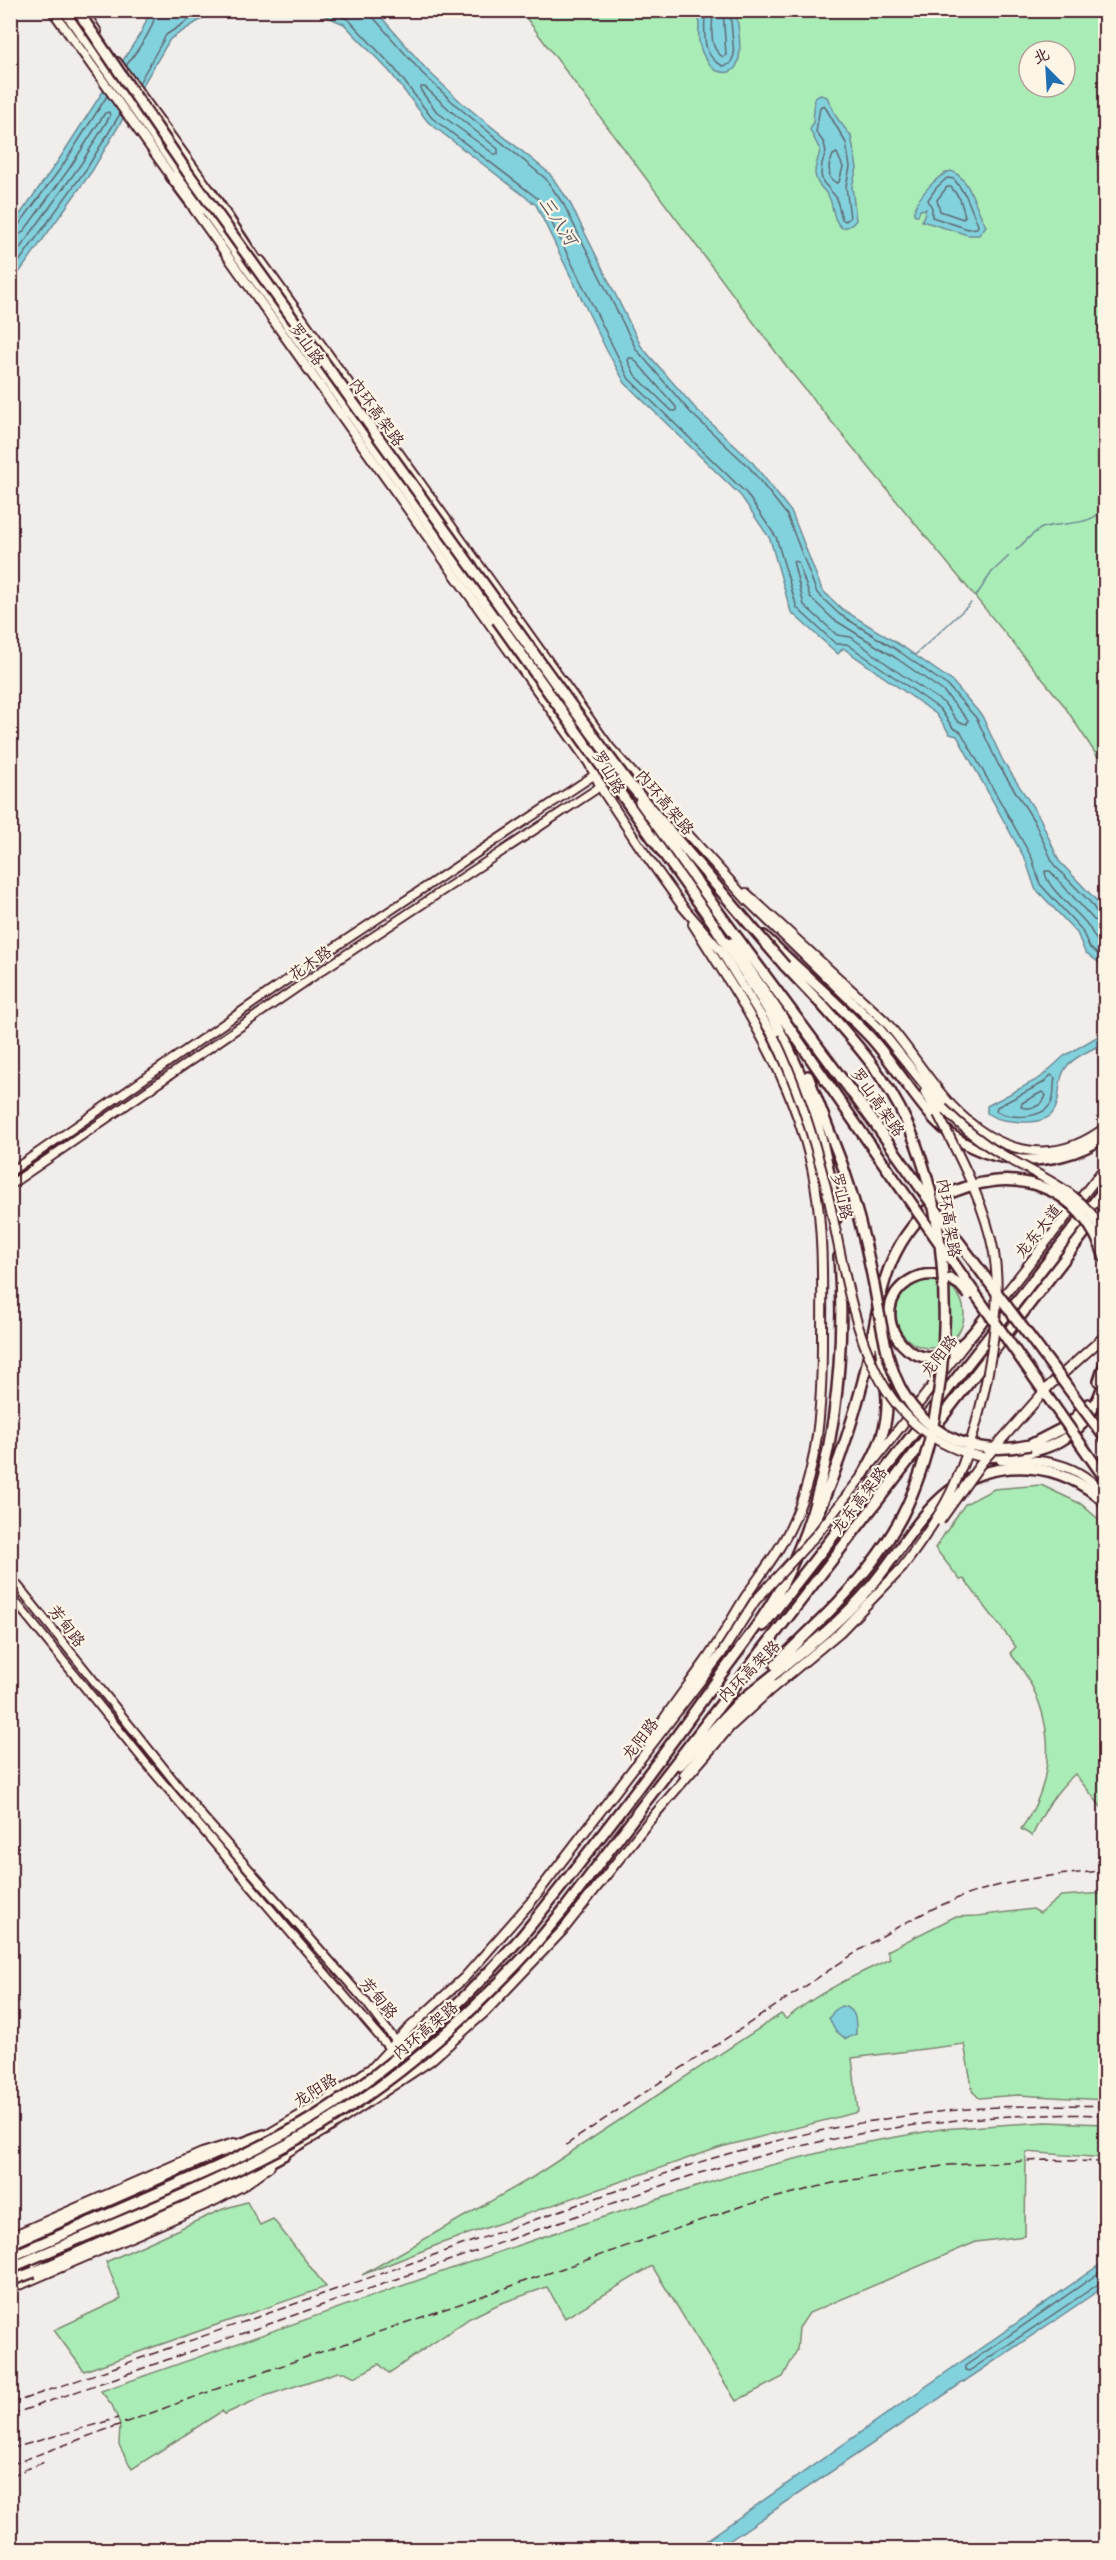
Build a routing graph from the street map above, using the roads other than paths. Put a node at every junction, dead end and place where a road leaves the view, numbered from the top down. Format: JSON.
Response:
{"nodes":[{"id":1,"x":52,"y":10,"type":"edge"},
{"id":2,"x":64,"y":10,"type":"edge"},
{"id":3,"x":77,"y":10,"type":"edge"},
{"id":4,"x":83,"y":10,"type":"edge"},
{"id":5,"x":171,"y":176,"type":"junction"},
{"id":6,"x":210,"y":191,"type":"junction"},
{"id":7,"x":325,"y":372,"type":"junction"},
{"id":8,"x":619,"y":759,"type":"junction"},
{"id":9,"x":626,"y":766,"type":"junction"},
{"id":10,"x":594,"y":774,"type":"junction"},
{"id":11,"x":627,"y":781,"type":"junction"},
{"id":12,"x":603,"y":783,"type":"junction"},
{"id":13,"x":647,"y":791,"type":"junction"},
{"id":14,"x":725,"y":874,"type":"junction"},
{"id":15,"x":683,"y":907,"type":"junction"},
{"id":16,"x":735,"y":908,"type":"junction"},
{"id":17,"x":718,"y":920,"type":"junction"},
{"id":18,"x":776,"y":1006,"type":"junction"},
{"id":19,"x":903,"y":1058,"type":"junction"},
{"id":20,"x":1106,"y":1127,"type":"edge"},
{"id":21,"x":1106,"y":1136,"type":"edge"},
{"id":22,"x":1106,"y":1166,"type":"edge"},
{"id":23,"x":10,"y":1172,"type":"edge"},
{"id":24,"x":10,"y":1185,"type":"edge"},
{"id":25,"x":1106,"y":1187,"type":"edge"},
{"id":26,"x":1106,"y":1205,"type":"edge"},
{"id":27,"x":1106,"y":1237,"type":"edge"},
{"id":28,"x":1106,"y":1261,"type":"edge"},
{"id":29,"x":990,"y":1311,"type":"junction"},
{"id":30,"x":877,"y":1316,"type":"junction"},
{"id":31,"x":1106,"y":1335,"type":"edge"},
{"id":32,"x":1106,"y":1360,"type":"edge"},
{"id":33,"x":1020,"y":1361,"type":"junction"},
{"id":34,"x":1106,"y":1375,"type":"edge"},
{"id":35,"x":1106,"y":1439,"type":"edge"},
{"id":36,"x":982,"y":1457,"type":"joint"},
{"id":37,"x":996,"y":1458,"type":"junction"},
{"id":38,"x":862,"y":1475,"type":"junction"},
{"id":39,"x":1106,"y":1480,"type":"edge"},
{"id":40,"x":1106,"y":1496,"type":"edge"},
{"id":41,"x":1106,"y":1503,"type":"edge"},
{"id":42,"x":902,"y":1568,"type":"junction"},
{"id":43,"x":10,"y":1576,"type":"edge"},
{"id":44,"x":778,"y":1592,"type":"junction"},
{"id":45,"x":10,"y":1595,"type":"edge"},
{"id":46,"x":781,"y":1667,"type":"junction"},
{"id":47,"x":698,"y":1707,"type":"junction"},
{"id":48,"x":640,"y":1760,"type":"junction"},
{"id":49,"x":636,"y":1814,"type":"junction"},
{"id":50,"x":649,"y":1821,"type":"junction"},
{"id":51,"x":397,"y":2041,"type":"junction"},
{"id":52,"x":390,"y":2049,"type":"junction"},
{"id":53,"x":417,"y":2070,"type":"junction"},
{"id":54,"x":264,"y":2135,"type":"junction"},
{"id":55,"x":285,"y":2154,"type":"junction"},
{"id":56,"x":10,"y":2237,"type":"edge"},
{"id":57,"x":10,"y":2244,"type":"edge"},
{"id":58,"x":10,"y":2249,"type":"edge"},
{"id":59,"x":23,"y":2249,"type":"junction"},
{"id":60,"x":10,"y":2256,"type":"edge"},
{"id":61,"x":43,"y":2257,"type":"junction"},
{"id":62,"x":10,"y":2269,"type":"edge"},
{"id":63,"x":10,"y":2279,"type":"edge"},
{"id":64,"x":22,"y":2284,"type":"junction"},
{"id":65,"x":10,"y":2286,"type":"edge"}],
"edges":[{"from":1,"to":5,"type":"main road","name":"罗山路"},
{"from":2,"to":7,"type":"highway","name":"内环高架路"},
{"from":3,"to":7,"type":"highway","name":"内环高架路","bridge":true},
{"from":4,"to":6,"type":"main road","name":"罗山路","bridge":true},
{"from":5,"to":7,"type":"highway"},
{"from":5,"to":10,"type":"main road","name":"罗山路"},
{"from":6,"to":7,"type":"highway","bridge":true},
{"from":6,"to":8,"type":"main road","name":"罗山路"},
{"from":7,"to":11,"type":"highway","name":"内环高架路","bridge":true},
{"from":7,"to":17,"type":"highway","name":"内环高架路","bridge":true},
{"from":8,"to":9,"type":"main road","name":"罗山路"},
{"from":8,"to":10,"type":"main road","name":"花木路"},
{"from":9,"to":12,"type":"main road","name":"花木路"},
{"from":9,"to":13,"type":"main road","name":"罗山路"},
{"from":10,"to":12,"type":"main road","name":"罗山路"},
{"from":10,"to":23,"type":"main road","name":"花木路"},
{"from":11,"to":16,"type":"highway","name":"内环高架路","bridge":true},
{"from":11,"to":17,"type":"highway","name":"罗山高架路","bridge":true},
{"from":12,"to":13,"type":"main road"},
{"from":12,"to":15,"type":"main road","name":"罗山路"},
{"from":12,"to":24,"type":"main road","name":"花木路"},
{"from":13,"to":14,"type":"main road","name":"罗山路"},
{"from":14,"to":19,"type":"main road","name":"罗山路"},
{"from":14,"to":20,"type":"main road"},
{"from":15,"to":36,"type":"main road","name":"罗山路","bridge":true},
{"from":15,"to":48,"type":"main road"},
{"from":16,"to":21,"type":"highway","bridge":true},
{"from":16,"to":46,"type":"highway","name":"内环高架路","bridge":true},
{"from":17,"to":18,"type":"highway","name":"罗山高架路"},
{"from":17,"to":35,"type":"highway","name":"罗山高架路","bridge":true},
{"from":17,"to":44,"type":"highway","name":"内环高架路"},
{"from":18,"to":32,"type":"highway","bridge":true},
{"from":18,"to":33,"type":"highway","name":"罗山高架路","bridge":true},
{"from":19,"to":27,"type":"main road","name":"罗山路","bridge":true},
{"from":19,"to":42,"type":"main road","bridge":true},
{"from":22,"to":29,"type":"main road","name":"龙东大道"},
{"from":25,"to":47,"type":"highway","name":"龙东高架路"},
{"from":26,"to":49,"type":"highway","name":"龙东高架路"},
{"from":28,"to":30,"type":"highway","bridge":true},
{"from":29,"to":33,"type":"highway","bridge":true},
{"from":29,"to":38,"type":"main road","name":"龙阳路"},
{"from":30,"to":38,"type":"highway"},
{"from":30,"to":44,"type":"highway"},
{"from":31,"to":42,"type":"main road","bridge":true},
{"from":33,"to":39,"type":"highway","name":"罗山高架路","bridge":true},
{"from":34,"to":37,"type":"highway"},
{"from":36,"to":37,"type":"highway","bridge":true},
{"from":37,"to":40,"type":"main road"},
{"from":38,"to":48,"type":"main road","name":"龙阳路","bridge":true},
{"from":41,"to":46,"type":"highway","bridge":true},
{"from":42,"to":50,"type":"main road"},
{"from":43,"to":51,"type":"main road","name":"芳甸路"},
{"from":44,"to":47,"type":"highway","name":"内环高架路"},
{"from":45,"to":52,"type":"main road","name":"芳甸路"},
{"from":46,"to":49,"type":"highway","name":"内环高架路"},
{"from":46,"to":50,"type":"main road"},
{"from":47,"to":60,"type":"highway","name":"内环高架路","bridge":true},
{"from":48,"to":51,"type":"main road","name":"龙阳路"},
{"from":49,"to":62,"type":"highway","name":"内环高架路","bridge":true},
{"from":50,"to":53,"type":"main road"},
{"from":51,"to":52,"type":"main road","name":"龙阳路"},
{"from":51,"to":53,"type":"main road","name":"芳甸路"},
{"from":52,"to":53,"type":"main road","name":"芳甸路"},
{"from":52,"to":54,"type":"main road","name":"龙阳路"},
{"from":53,"to":55,"type":"main road"},
{"from":54,"to":56,"type":"main road","name":"龙阳路"},
{"from":54,"to":57,"type":"highway"},
{"from":54,"to":59,"type":"main road","name":"龙阳路"},
{"from":55,"to":61,"type":"main road"},
{"from":55,"to":63,"type":"highway","bridge":true},
{"from":55,"to":64,"type":"main road"},
{"from":58,"to":59,"type":"main road"},
{"from":59,"to":60,"type":"main road","name":"龙阳路"},
{"from":61,"to":62,"type":"main road"},
{"from":61,"to":63,"type":"main road"},
{"from":61,"to":64,"type":"main road"},
{"from":64,"to":65,"type":"main road"}]}
